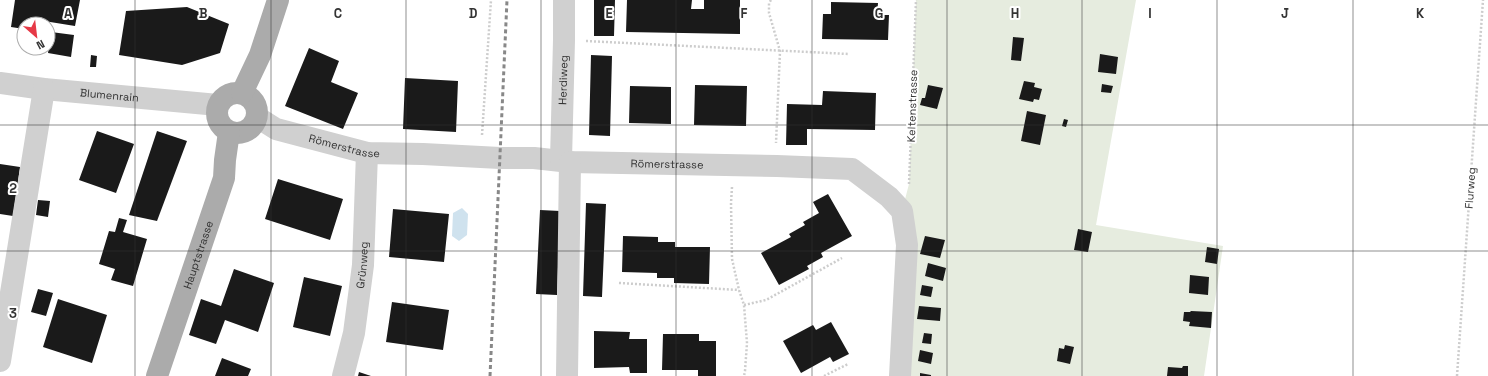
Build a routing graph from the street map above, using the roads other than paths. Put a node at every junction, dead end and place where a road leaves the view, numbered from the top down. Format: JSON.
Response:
{"nodes":[{"id":1,"x":278,"y":0,"type":"edge"},
{"id":2,"x":564,"y":0,"type":"edge"},
{"id":3,"x":0,"y":83,"type":"edge"},
{"id":4,"x":44,"y":89,"type":"junction"},
{"id":5,"x":242,"y":93,"type":"junction"},
{"id":6,"x":218,"y":105,"type":"junction"},
{"id":7,"x":258,"y":117,"type":"junction"},
{"id":8,"x":229,"y":132,"type":"junction"},
{"id":9,"x":367,"y":153,"type":"junction"},
{"id":10,"x":566,"y":161,"type":"junction"},
{"id":11,"x":0,"y":361,"type":"edge"},
{"id":12,"x":157,"y":376,"type":"edge"},
{"id":13,"x":343,"y":376,"type":"edge"},
{"id":14,"x":567,"y":376,"type":"edge"},
{"id":15,"x":900,"y":376,"type":"edge"}],
"edges":[{"from":1,"to":5,"type":"main road"},
{"from":2,"to":10,"type":"street","name":"Herdiweg"},
{"from":3,"to":4,"type":"street","name":"Blumenrain"},
{"from":4,"to":6,"type":"street","name":"Blumenrain"},
{"from":4,"to":11,"type":"street"},
{"from":5,"to":6,"type":"main road"},
{"from":5,"to":7,"type":"main road"},
{"from":6,"to":8,"type":"main road"},
{"from":7,"to":8,"type":"main road"},
{"from":7,"to":9,"type":"street","name":"Römerstrasse"},
{"from":8,"to":12,"type":"main road","name":"Hauptstrasse"},
{"from":9,"to":10,"type":"street","name":"Römerstrasse"},
{"from":9,"to":13,"type":"street","name":"Grünweg"},
{"from":10,"to":14,"type":"street","name":"Herdiweg"},
{"from":10,"to":15,"type":"street","name":"Römerstrasse"}]}
